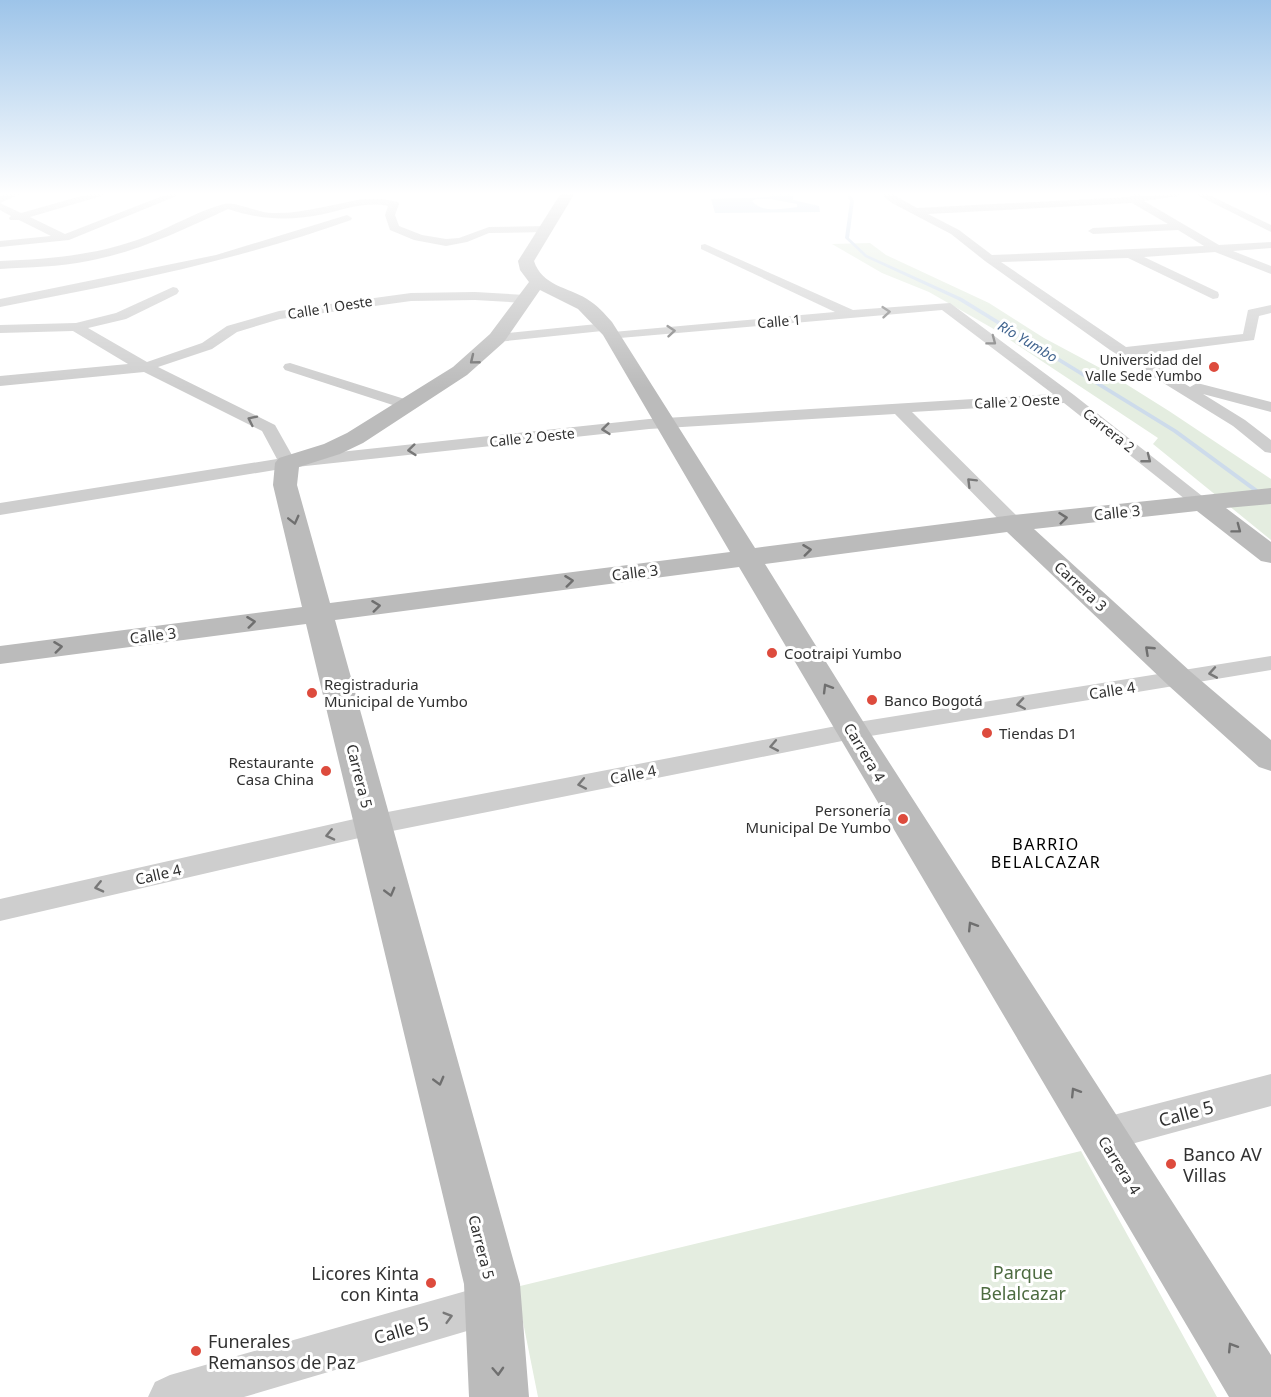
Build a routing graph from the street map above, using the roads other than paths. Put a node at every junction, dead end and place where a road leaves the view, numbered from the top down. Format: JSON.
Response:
{"nodes":[{"id":1,"x":17,"y":258,"type":"edge"},
{"id":2,"x":84,"y":258,"type":"edge"},
{"id":3,"x":213,"y":258,"type":"edge"},
{"id":4,"x":528,"y":258,"type":"edge"},
{"id":5,"x":729,"y":258,"type":"edge"},
{"id":6,"x":1012,"y":258,"type":"edge"},
{"id":7,"x":1139,"y":258,"type":"edge"},
{"id":8,"x":1241,"y":258,"type":"edge"},
{"id":9,"x":989,"y":259,"type":"joint"},
{"id":10,"x":1,"y":265,"type":"edge"},
{"id":11,"x":1271,"y":270,"type":"edge"},
{"id":12,"x":173,"y":291,"type":"dead end"},
{"id":13,"x":531,"y":291,"type":"junction"},
{"id":14,"x":1214,"y":295,"type":"dead end"},
{"id":15,"x":0,"y":303,"type":"edge"},
{"id":16,"x":945,"y":306,"type":"joint"},
{"id":17,"x":1271,"y":309,"type":"edge"},
{"id":18,"x":852,"y":315,"type":"junction"},
{"id":19,"x":4,"y":327,"type":"edge"},
{"id":20,"x":76,"y":327,"type":"junction"},
{"id":21,"x":610,"y":331,"type":"junction"},
{"id":22,"x":497,"y":338,"type":"junction"},
{"id":23,"x":1124,"y":352,"type":"junction"},
{"id":24,"x":139,"y":364,"type":"junction"},
{"id":25,"x":0,"y":367,"type":"edge"},
{"id":26,"x":290,"y":367,"type":"dead end"},
{"id":27,"x":0,"y":381,"type":"edge"},
{"id":28,"x":1174,"y":382,"type":"junction"},
{"id":29,"x":1068,"y":398,"type":"junction"},
{"id":30,"x":408,"y":405,"type":"junction"},
{"id":31,"x":897,"y":407,"type":"junction"},
{"id":32,"x":1271,"y":407,"type":"edge"},
{"id":33,"x":1271,"y":422,"type":"edge"},
{"id":34,"x":664,"y":423,"type":"junction"},
{"id":35,"x":1239,"y":423,"type":"junction"},
{"id":36,"x":1271,"y":448,"type":"edge"},
{"id":37,"x":287,"y":463,"type":"junction"},
{"id":38,"x":1271,"y":496,"type":"edge"},
{"id":39,"x":1202,"y":503,"type":"junction"},
{"id":40,"x":0,"y":509,"type":"edge"},
{"id":41,"x":1013,"y":523,"type":"junction"},
{"id":42,"x":1271,"y":555,"type":"edge"},
{"id":43,"x":749,"y":557,"type":"junction"},
{"id":44,"x":318,"y":614,"type":"junction"},
{"id":45,"x":0,"y":655,"type":"edge"},
{"id":46,"x":1271,"y":663,"type":"edge"},
{"id":47,"x":1180,"y":679,"type":"junction"},
{"id":48,"x":852,"y":730,"type":"junction"},
{"id":49,"x":1271,"y":759,"type":"edge"},
{"id":50,"x":372,"y":825,"type":"junction"},
{"id":51,"x":0,"y":910,"type":"edge"},
{"id":52,"x":1271,"y":1090,"type":"edge"},
{"id":53,"x":1101,"y":1136,"type":"junction"},
{"id":54,"x":494,"y":1304,"type":"junction"},
{"id":55,"x":170,"y":1397,"type":"edge"},
{"id":56,"x":499,"y":1397,"type":"edge"},
{"id":57,"x":1263,"y":1397,"type":"edge"}],
"edges":[{"from":1,"to":10,"type":"street"},
{"from":2,"to":10,"type":"street"},
{"from":3,"to":15,"type":"street"},
{"from":4,"to":13,"type":"main road"},
{"from":5,"to":18,"type":"street"},
{"from":6,"to":9,"type":"street"},
{"from":7,"to":14,"type":"street"},
{"from":8,"to":11,"type":"street"},
{"from":9,"to":23,"type":"street"},
{"from":12,"to":20,"type":"street"},
{"from":13,"to":21,"type":"main road","name":"Carrera 4"},
{"from":13,"to":22,"type":"main road"},
{"from":13,"to":24,"type":"street","name":"Calle 1 Oeste"},
{"from":18,"to":16,"type":"street","name":"Calle 1","one_way":true},
{"from":16,"to":29,"type":"street","name":"Carrera 2","one_way":true},
{"from":17,"to":23,"type":"street"},
{"from":21,"to":18,"type":"street","name":"Calle 1","one_way":true},
{"from":19,"to":20,"type":"street"},
{"from":20,"to":24,"type":"street"},
{"from":21,"to":22,"type":"street","name":"Calle 1"},
{"from":21,"to":34,"type":"main road","name":"Carrera 4"},
{"from":22,"to":30,"type":"main road","one_way":true},
{"from":23,"to":28,"type":"street"},
{"from":24,"to":25,"type":"street","name":"Calle 1 Oeste"},
{"from":24,"to":27,"type":"street","name":"Calle 1 Oeste"},
{"from":37,"to":24,"type":"street","name":"Calle 1 Oeste","one_way":true},
{"from":26,"to":30,"type":"street"},
{"from":28,"to":32,"type":"street"},
{"from":28,"to":35,"type":"street"},
{"from":29,"to":31,"type":"street","name":"Calle 2 Oeste"},
{"from":29,"to":39,"type":"street","name":"Carrera 2","one_way":true},
{"from":30,"to":37,"type":"main road"},
{"from":31,"to":34,"type":"street","name":"Calle 2 Oeste"},
{"from":41,"to":31,"type":"street","name":"Carrera 3","one_way":true},
{"from":33,"to":35,"type":"street"},
{"from":34,"to":37,"type":"street","name":"Calle 2 Oeste","one_way":true},
{"from":34,"to":43,"type":"main road","name":"Carrera 4"},
{"from":35,"to":36,"type":"street"},
{"from":37,"to":40,"type":"street","name":"Calle 2 Oeste"},
{"from":37,"to":44,"type":"main road","name":"Carrera 5","one_way":true},
{"from":38,"to":39,"type":"main road","name":"Calle 3"},
{"from":41,"to":39,"type":"main road","name":"Calle 3","one_way":true},
{"from":39,"to":42,"type":"main road","name":"Carrera 2","one_way":true},
{"from":43,"to":41,"type":"main road","name":"Calle 3","one_way":true},
{"from":47,"to":41,"type":"main road","name":"Carrera 3","one_way":true},
{"from":44,"to":43,"type":"main road","name":"Calle 3","one_way":true},
{"from":48,"to":43,"type":"main road","name":"Carrera 4","one_way":true},
{"from":45,"to":44,"type":"main road","name":"Calle 3","one_way":true},
{"from":44,"to":50,"type":"main road","name":"Carrera 5"},
{"from":46,"to":47,"type":"street","name":"Calle 4","one_way":true},
{"from":47,"to":48,"type":"street","name":"Calle 4","one_way":true},
{"from":47,"to":49,"type":"main road","name":"Carrera 3"},
{"from":48,"to":50,"type":"street","name":"Calle 4","one_way":true},
{"from":53,"to":48,"type":"main road","name":"Carrera 4","one_way":true},
{"from":50,"to":51,"type":"street","name":"Calle 4","one_way":true},
{"from":50,"to":54,"type":"main road","name":"Carrera 5","one_way":true},
{"from":52,"to":53,"type":"street","name":"Calle 5"},
{"from":57,"to":53,"type":"main road","name":"Carrera 4","one_way":true},
{"from":55,"to":54,"type":"street","name":"Calle 5","one_way":true},
{"from":54,"to":56,"type":"main road","name":"Carrera 5","one_way":true}]}
